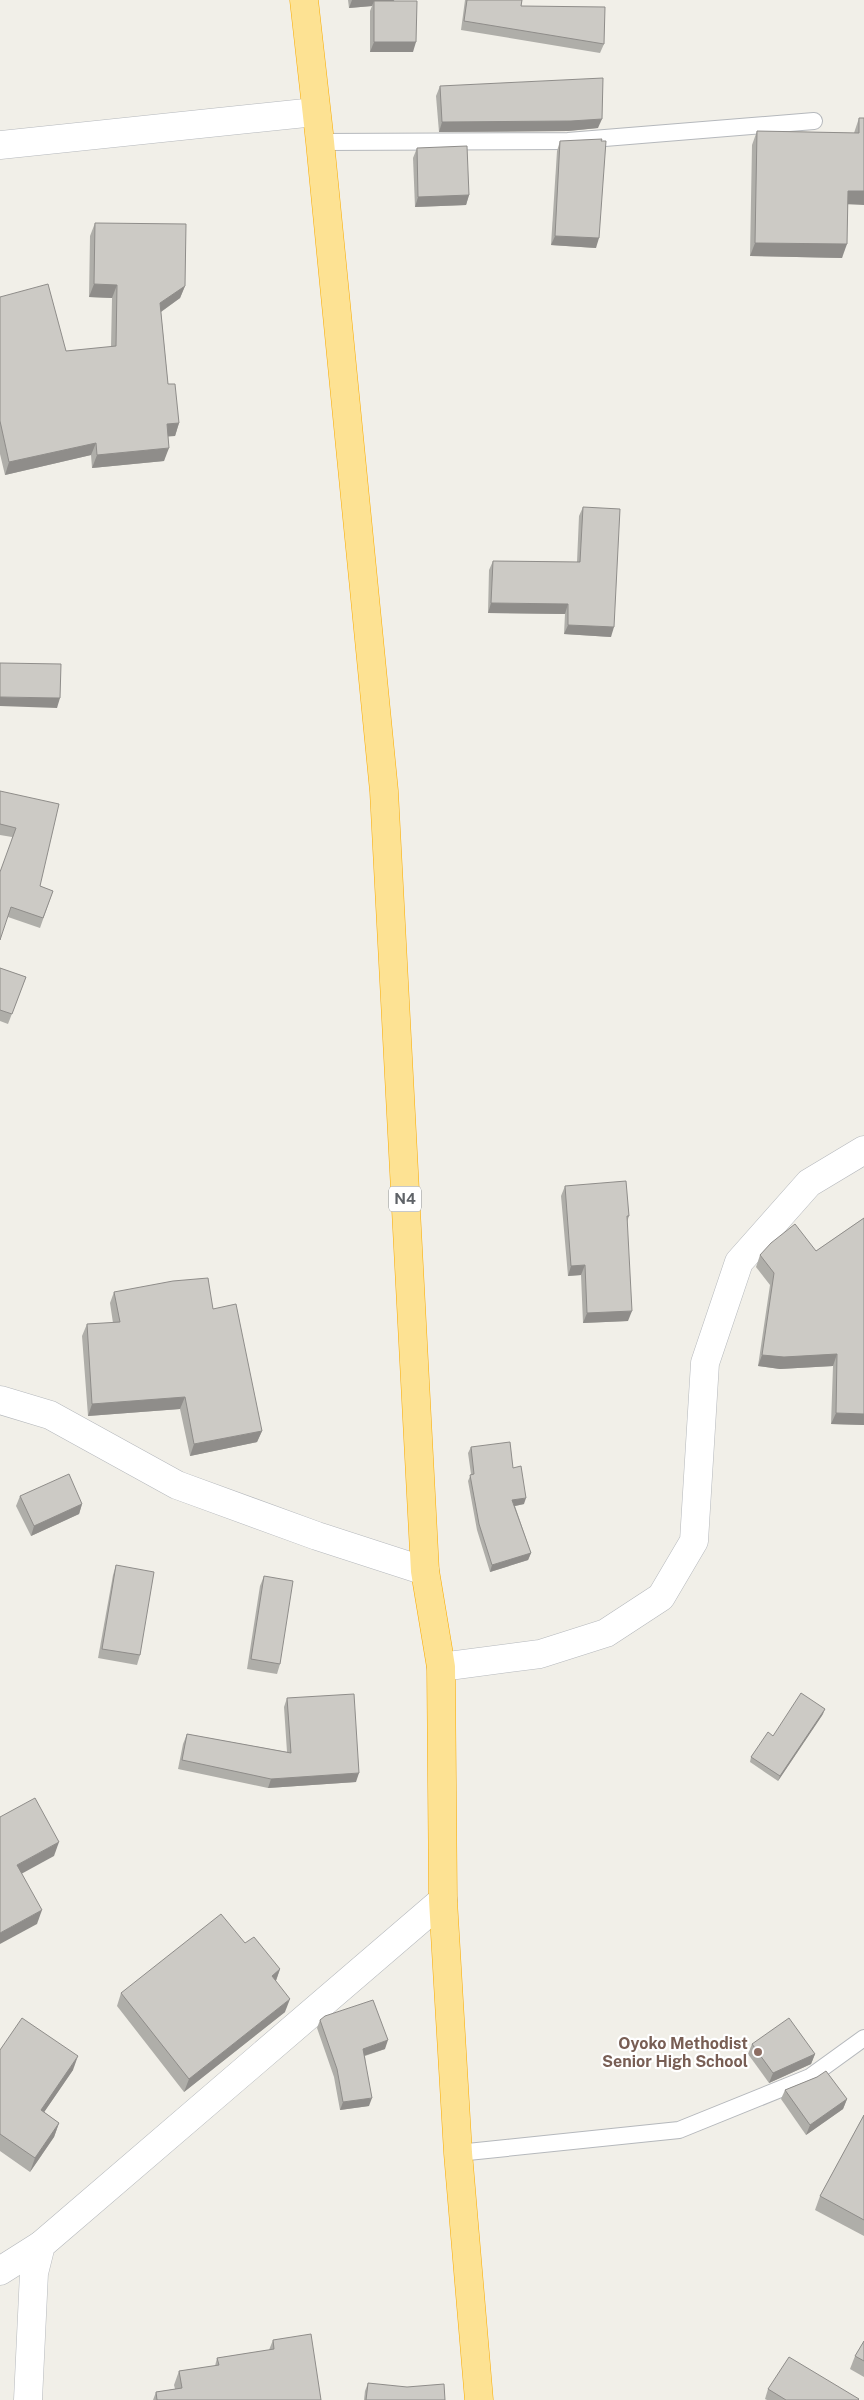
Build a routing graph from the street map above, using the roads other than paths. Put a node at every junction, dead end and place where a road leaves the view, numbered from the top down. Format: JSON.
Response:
{"nodes":[{"id":1,"x":304,"y":0,"type":"edge"},
{"id":2,"x":316,"y":112,"type":"junction"},
{"id":3,"x":814,"y":121,"type":"dead end"},
{"id":4,"x":320,"y":142,"type":"junction"},
{"id":5,"x":0,"y":145,"type":"edge"},
{"id":6,"x":864,"y":1150,"type":"edge"},
{"id":7,"x":0,"y":1400,"type":"edge"},
{"id":8,"x":425,"y":1571,"type":"junction"},
{"id":9,"x":441,"y":1667,"type":"junction"},
{"id":10,"x":443,"y":1900,"type":"junction"},
{"id":11,"x":864,"y":2038,"type":"edge"},
{"id":12,"x":458,"y":2153,"type":"junction"},
{"id":13,"x":41,"y":2245,"type":"junction"},
{"id":14,"x":0,"y":2271,"type":"edge"},
{"id":15,"x":28,"y":2400,"type":"edge"},
{"id":16,"x":479,"y":2400,"type":"edge"}],
"edges":[{"from":1,"to":2,"type":"highway","number":"N4"},
{"from":2,"to":4,"type":"highway","number":"N4"},
{"from":2,"to":5,"type":"street"},
{"from":3,"to":4,"type":"lane"},
{"from":4,"to":8,"type":"highway","number":"N4"},
{"from":6,"to":9,"type":"street"},
{"from":7,"to":8,"type":"street"},
{"from":8,"to":9,"type":"highway","number":"N4"},
{"from":9,"to":10,"type":"highway","number":"N4"},
{"from":10,"to":12,"type":"highway","number":"N4"},
{"from":10,"to":13,"type":"street"},
{"from":11,"to":12,"type":"lane"},
{"from":12,"to":16,"type":"highway","number":"N4"},
{"from":13,"to":14,"type":"street"},
{"from":13,"to":15,"type":"street"}]}
